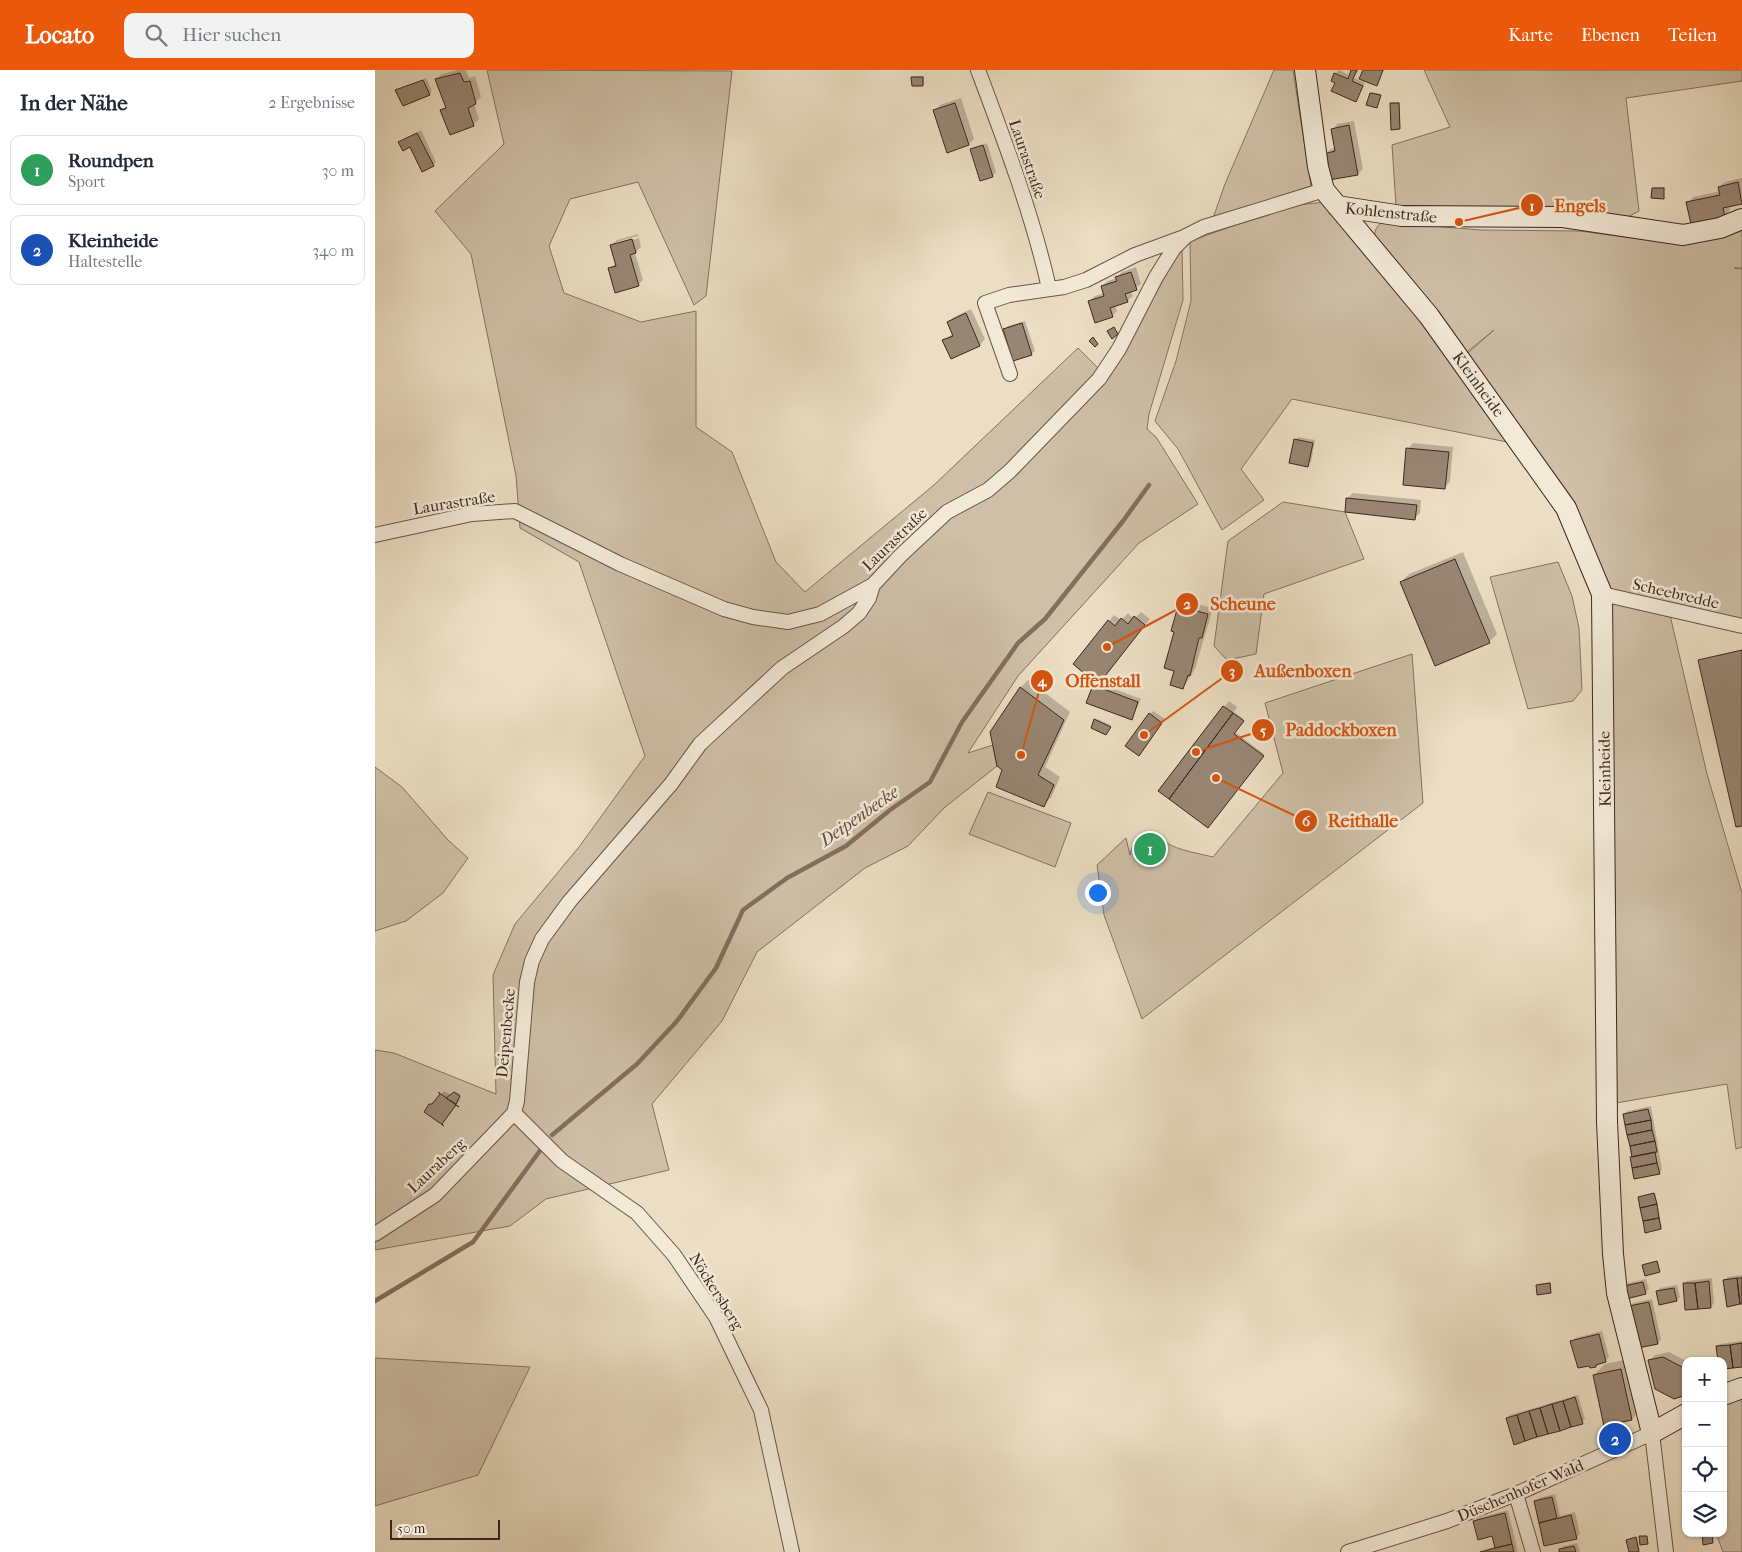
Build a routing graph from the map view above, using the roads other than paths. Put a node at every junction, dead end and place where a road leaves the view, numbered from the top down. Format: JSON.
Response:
{"nodes":[{"id":1,"x":1305,"y":70,"type":"edge"},
{"id":2,"x":978,"y":71,"type":"edge"},
{"id":3,"x":1324,"y":190,"type":"junction"},
{"id":4,"x":1337,"y":206,"type":"junction"},
{"id":5,"x":1742,"y":219,"type":"edge"},
{"id":6,"x":1186,"y":236,"type":"junction"},
{"id":7,"x":1049,"y":288,"type":"junction"},
{"id":8,"x":1010,"y":374,"type":"dead end"},
{"id":9,"x":375,"y":535,"type":"edge"},
{"id":10,"x":873,"y":585,"type":"junction"},
{"id":11,"x":1602,"y":594,"type":"junction"},
{"id":12,"x":1742,"y":626,"type":"edge"},
{"id":13,"x":514,"y":1113,"type":"junction"},
{"id":14,"x":375,"y":1234,"type":"edge"},
{"id":15,"x":1742,"y":1388,"type":"edge"},
{"id":16,"x":1727,"y":1394,"type":"edge"},
{"id":17,"x":1682,"y":1416,"type":"edge"},
{"id":18,"x":1652,"y":1433,"type":"junction"},
{"id":19,"x":1516,"y":1494,"type":"junction"},
{"id":20,"x":792,"y":1552,"type":"edge"},
{"id":21,"x":1348,"y":1552,"type":"edge"},
{"id":22,"x":1533,"y":1552,"type":"edge"},
{"id":23,"x":1666,"y":1552,"type":"edge"}],
"edges":[{"from":1,"to":3,"type":"street","name":"Kohlenstraße"},
{"from":2,"to":7,"type":"street","name":"Laurastraße"},
{"from":3,"to":4,"type":"street","name":"Kleinheide"},
{"from":3,"to":6,"type":"street","name":"Laurastraße"},
{"from":4,"to":5,"type":"street","name":"Kohlenstraße"},
{"from":4,"to":11,"type":"street","name":"Kleinheide"},
{"from":6,"to":7,"type":"street","name":"Laurastraße"},
{"from":6,"to":10,"type":"street","name":"Laurastraße"},
{"from":7,"to":8,"type":"street","name":"Laurastraße"},
{"from":9,"to":10,"type":"street","name":"Laurastraße"},
{"from":10,"to":13,"type":"street","name":"Deipenbecke"},
{"from":11,"to":12,"type":"street","name":"Scheebredde"},
{"from":11,"to":18,"type":"street","name":"Kleinheide"},
{"from":13,"to":14,"type":"street","name":"Lauraberg"},
{"from":13,"to":20,"type":"street","name":"Nöckersberg"},
{"from":15,"to":16,"type":"street"},
{"from":17,"to":18,"type":"street","name":"Düschenhofer Wald"},
{"from":18,"to":19,"type":"street","name":"Düschenhofer Wald"},
{"from":18,"to":23,"type":"street"},
{"from":19,"to":21,"type":"street","name":"Düschenhofer Wald"},
{"from":19,"to":22,"type":"street"}]}
